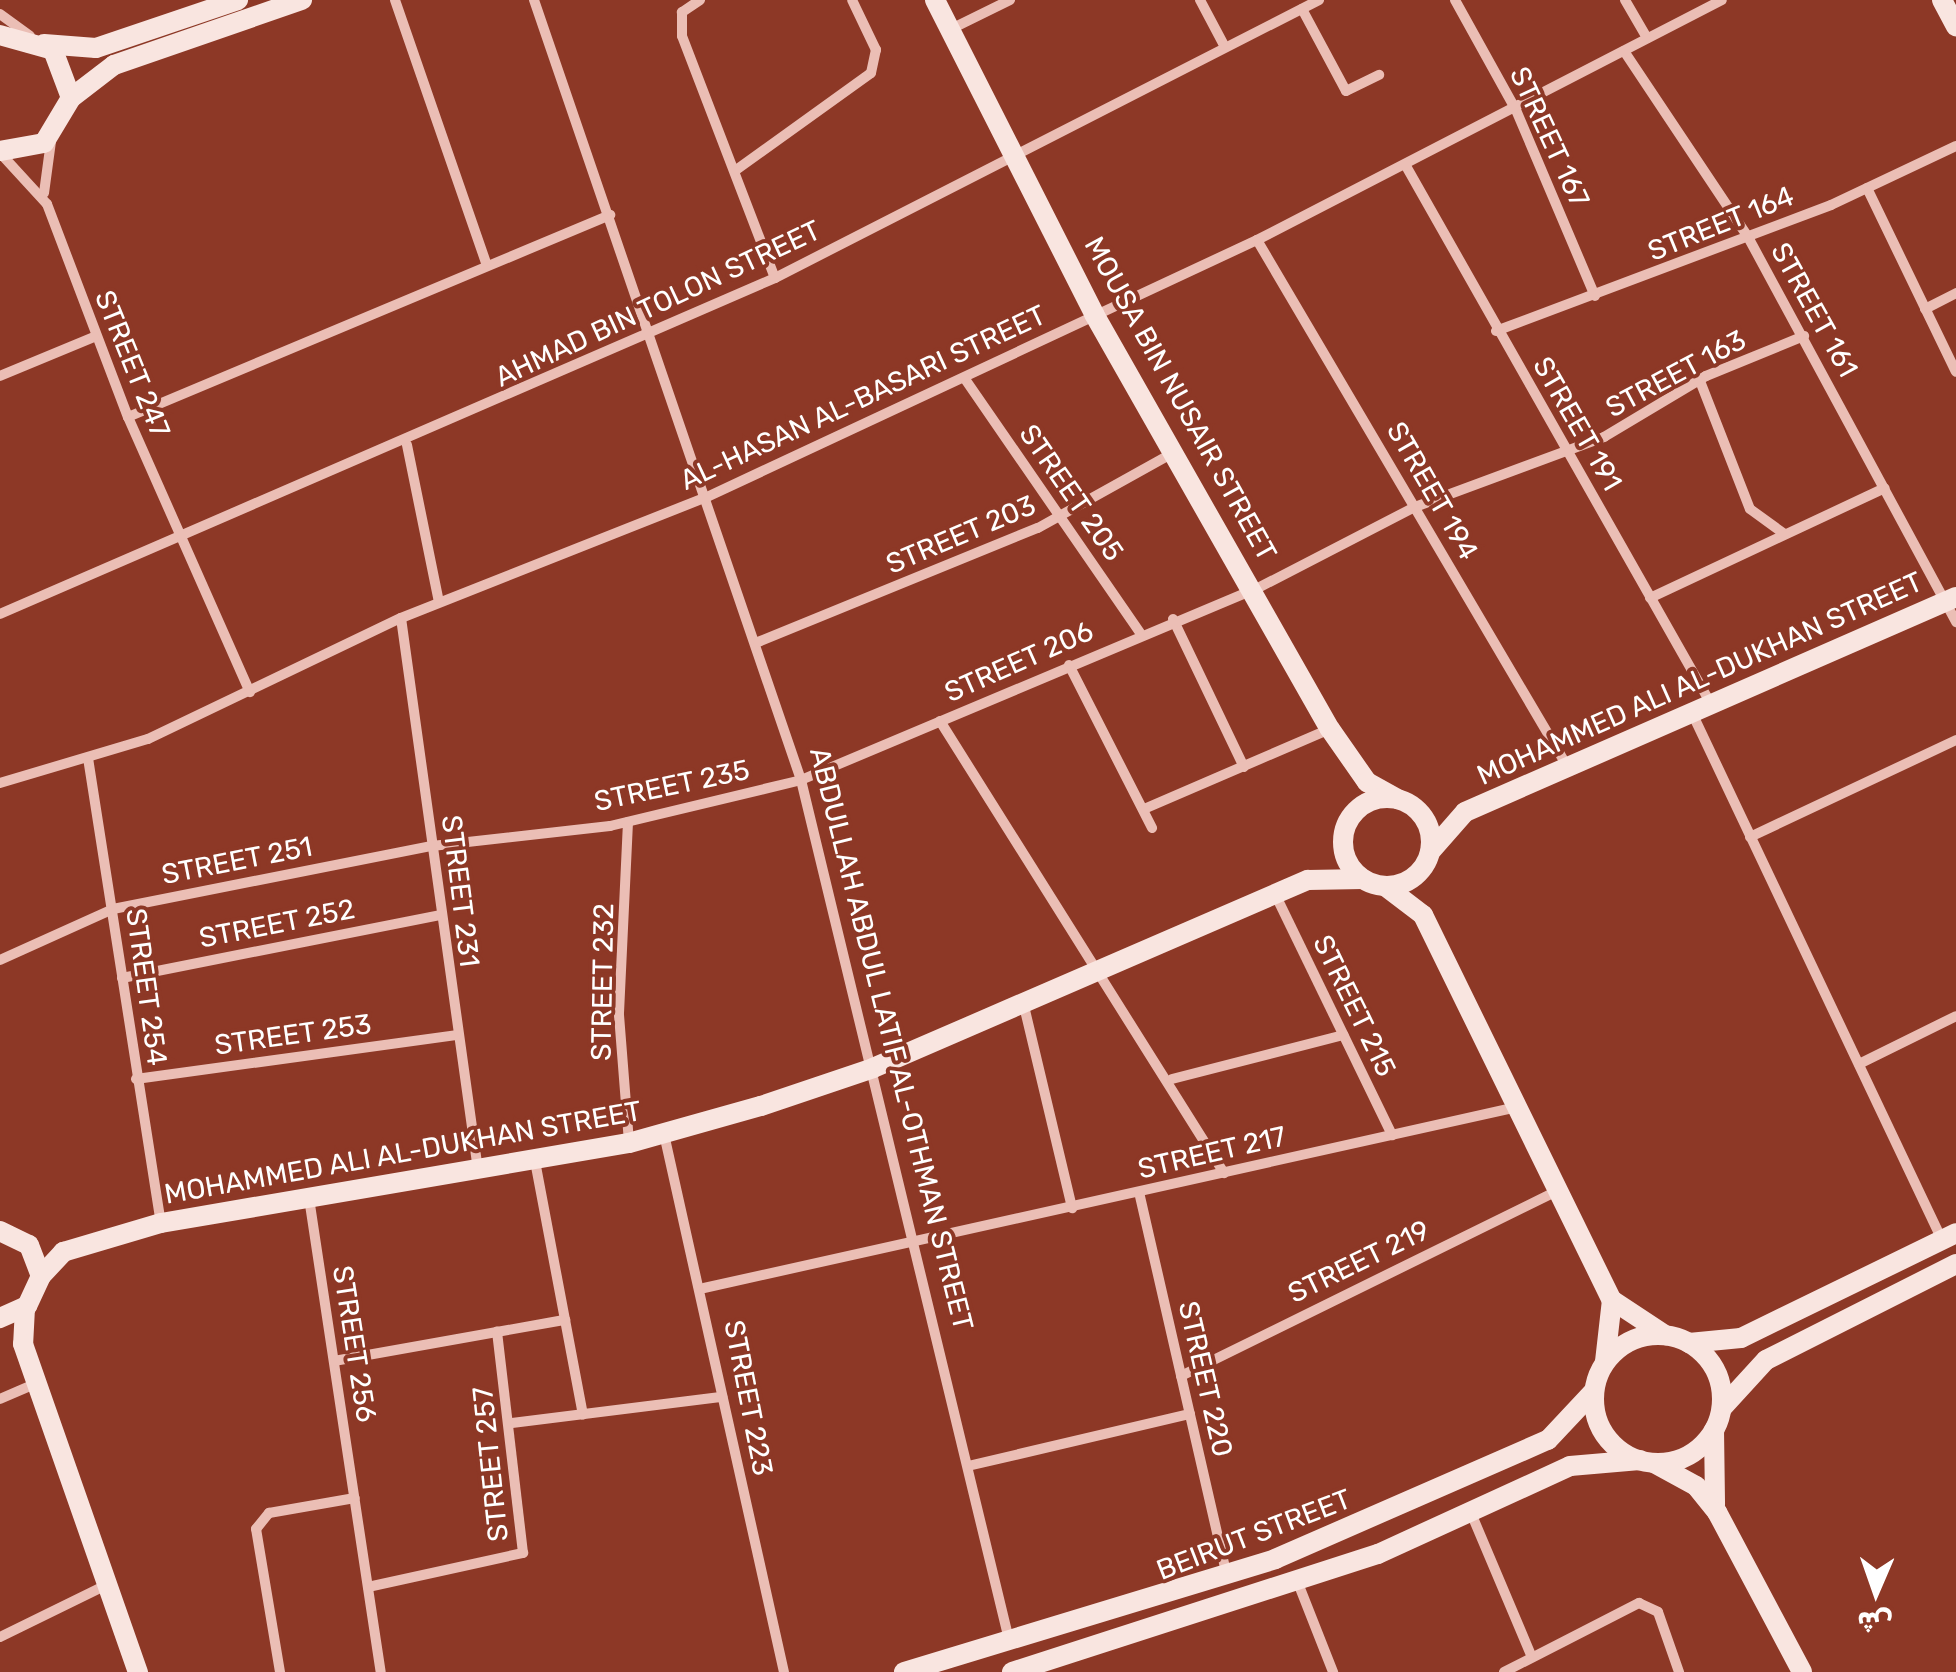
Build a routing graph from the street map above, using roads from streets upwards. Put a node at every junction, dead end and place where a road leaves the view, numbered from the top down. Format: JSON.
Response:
{"nodes":[{"id":1,"x":238,"y":0,"type":"edge"},
{"id":2,"x":302,"y":0,"type":"edge"},
{"id":3,"x":396,"y":0,"type":"edge"},
{"id":4,"x":534,"y":0,"type":"edge"},
{"id":5,"x":700,"y":0,"type":"edge"},
{"id":6,"x":852,"y":0,"type":"edge"},
{"id":7,"x":936,"y":0,"type":"edge"},
{"id":8,"x":1010,"y":0,"type":"edge"},
{"id":9,"x":1200,"y":0,"type":"edge"},
{"id":10,"x":1319,"y":0,"type":"edge"},
{"id":11,"x":1455,"y":0,"type":"edge"},
{"id":12,"x":1625,"y":0,"type":"edge"},
{"id":13,"x":1722,"y":0,"type":"edge"},
{"id":14,"x":1942,"y":0,"type":"edge"},
{"id":15,"x":1302,"y":9,"type":"junction"},
{"id":16,"x":0,"y":14,"type":"edge"},
{"id":17,"x":1956,"y":25,"type":"edge"},
{"id":18,"x":949,"y":30,"type":"junction"},
{"id":19,"x":0,"y":35,"type":"edge"},
{"id":20,"x":1647,"y":38,"type":"junction"},
{"id":21,"x":40,"y":41,"type":"junction"},
{"id":22,"x":1225,"y":48,"type":"junction"},
{"id":23,"x":1624,"y":51,"type":"junction"},
{"id":24,"x":1378,"y":75,"type":"dead end"},
{"id":25,"x":71,"y":98,"type":"junction"},
{"id":26,"x":1516,"y":110,"type":"junction"},
{"id":27,"x":53,"y":136,"type":"junction"},
{"id":28,"x":1956,"y":146,"type":"edge"},
{"id":29,"x":0,"y":152,"type":"edge"},
{"id":30,"x":1015,"y":157,"type":"junction"},
{"id":31,"x":1406,"y":166,"type":"junction"},
{"id":32,"x":736,"y":170,"type":"junction"},
{"id":33,"x":1867,"y":188,"type":"junction"},
{"id":34,"x":46,"y":204,"type":"junction"},
{"id":35,"x":610,"y":215,"type":"junction"},
{"id":36,"x":1748,"y":237,"type":"junction"},
{"id":37,"x":1258,"y":240,"type":"junction"},
{"id":38,"x":487,"y":266,"type":"junction"},
{"id":39,"x":776,"y":278,"type":"junction"},
{"id":40,"x":1956,"y":293,"type":"edge"},
{"id":41,"x":1595,"y":296,"type":"junction"},
{"id":42,"x":1926,"y":308,"type":"junction"},
{"id":43,"x":1094,"y":314,"type":"junction"},
{"id":44,"x":1496,"y":331,"type":"junction"},
{"id":45,"x":648,"y":335,"type":"junction"},
{"id":46,"x":94,"y":336,"type":"junction"},
{"id":47,"x":1804,"y":336,"type":"junction"},
{"id":48,"x":1956,"y":372,"type":"edge"},
{"id":49,"x":1,"y":373,"type":"edge"},
{"id":50,"x":965,"y":379,"type":"junction"},
{"id":51,"x":1700,"y":381,"type":"junction"},
{"id":52,"x":128,"y":417,"type":"junction"},
{"id":53,"x":407,"y":445,"type":"junction"},
{"id":54,"x":1568,"y":449,"type":"junction"},
{"id":55,"x":1174,"y":452,"type":"junction"},
{"id":56,"x":1885,"y":488,"type":"junction"},
{"id":57,"x":706,"y":497,"type":"junction"},
{"id":58,"x":1415,"y":507,"type":"junction"},
{"id":59,"x":1060,"y":517,"type":"junction"},
{"id":60,"x":1784,"y":533,"type":"junction"},
{"id":61,"x":183,"y":538,"type":"junction"},
{"id":62,"x":1256,"y":588,"type":"junction"},
{"id":63,"x":1650,"y":598,"type":"junction"},
{"id":64,"x":1951,"y":599,"type":"edge"},
{"id":65,"x":439,"y":602,"type":"junction"},
{"id":66,"x":0,"y":614,"type":"edge"},
{"id":67,"x":400,"y":618,"type":"junction"},
{"id":68,"x":1173,"y":619,"type":"junction"},
{"id":69,"x":1956,"y":622,"type":"edge"},
{"id":70,"x":1140,"y":633,"type":"junction"},
{"id":71,"x":758,"y":642,"type":"junction"},
{"id":72,"x":1068,"y":664,"type":"junction"},
{"id":73,"x":250,"y":692,"type":"junction"},
{"id":74,"x":1701,"y":708,"type":"junction"},
{"id":75,"x":940,"y":722,"type":"junction"},
{"id":76,"x":1330,"y":729,"type":"junction"},
{"id":77,"x":1956,"y":740,"type":"edge"},
{"id":78,"x":88,"y":758,"type":"junction"},
{"id":79,"x":1244,"y":766,"type":"junction"},
{"id":80,"x":1567,"y":766,"type":"junction"},
{"id":81,"x":1354,"y":768,"type":"junction"},
{"id":82,"x":802,"y":780,"type":"junction"},
{"id":83,"x":0,"y":783,"type":"edge"},
{"id":84,"x":1404,"y":802,"type":"junction"},
{"id":85,"x":1144,"y":809,"type":"junction"},
{"id":86,"x":1465,"y":812,"type":"junction"},
{"id":87,"x":628,"y":822,"type":"junction"},
{"id":88,"x":1152,"y":828,"type":"dead end"},
{"id":89,"x":1344,"y":832,"type":"junction"},
{"id":90,"x":1750,"y":837,"type":"junction"},
{"id":91,"x":432,"y":846,"type":"junction"},
{"id":92,"x":1427,"y":859,"type":"junction"},
{"id":93,"x":1363,"y":879,"type":"junction"},
{"id":94,"x":1308,"y":880,"type":"junction"},
{"id":95,"x":1385,"y":886,"type":"junction"},
{"id":96,"x":1276,"y":896,"type":"junction"},
{"id":97,"x":112,"y":909,"type":"junction"},
{"id":98,"x":440,"y":915,"type":"junction"},
{"id":99,"x":1424,"y":915,"type":"junction"},
{"id":100,"x":0,"y":960,"type":"edge"},
{"id":101,"x":1099,"y":975,"type":"junction"},
{"id":102,"x":122,"y":978,"type":"junction"},
{"id":103,"x":1024,"y":1006,"type":"junction"},
{"id":104,"x":1956,"y":1016,"type":"edge"},
{"id":105,"x":456,"y":1034,"type":"junction"},
{"id":106,"x":1343,"y":1035,"type":"junction"},
{"id":107,"x":1858,"y":1064,"type":"junction"},
{"id":108,"x":874,"y":1068,"type":"junction"},
{"id":109,"x":136,"y":1079,"type":"junction"},
{"id":110,"x":1172,"y":1079,"type":"junction"},
{"id":111,"x":1518,"y":1107,"type":"junction"},
{"id":112,"x":664,"y":1134,"type":"junction"},
{"id":113,"x":1392,"y":1135,"type":"junction"},
{"id":114,"x":630,"y":1143,"type":"junction"},
{"id":115,"x":535,"y":1162,"type":"junction"},
{"id":116,"x":478,"y":1170,"type":"junction"},
{"id":117,"x":1224,"y":1173,"type":"junction"},
{"id":118,"x":1558,"y":1190,"type":"junction"},
{"id":119,"x":1139,"y":1192,"type":"junction"},
{"id":120,"x":309,"y":1197,"type":"junction"},
{"id":121,"x":1072,"y":1208,"type":"junction"},
{"id":122,"x":162,"y":1223,"type":"junction"},
{"id":123,"x":0,"y":1230,"type":"edge"},
{"id":124,"x":1940,"y":1240,"type":"edge"},
{"id":125,"x":915,"y":1243,"type":"junction"},
{"id":126,"x":30,"y":1246,"type":"junction"},
{"id":127,"x":63,"y":1252,"type":"junction"},
{"id":128,"x":1956,"y":1264,"type":"edge"},
{"id":129,"x":41,"y":1276,"type":"junction"},
{"id":130,"x":704,"y":1288,"type":"junction"},
{"id":131,"x":1612,"y":1300,"type":"junction"},
{"id":132,"x":25,"y":1308,"type":"junction"},
{"id":133,"x":0,"y":1320,"type":"edge"},
{"id":134,"x":565,"y":1320,"type":"junction"},
{"id":135,"x":1835,"y":1325,"type":"junction"},
{"id":136,"x":498,"y":1332,"type":"junction"},
{"id":137,"x":1665,"y":1335,"type":"junction"},
{"id":138,"x":1689,"y":1343,"type":"junction"},
{"id":139,"x":23,"y":1344,"type":"junction"},
{"id":140,"x":334,"y":1361,"type":"junction"},
{"id":141,"x":1606,"y":1361,"type":"junction"},
{"id":142,"x":1181,"y":1376,"type":"junction"},
{"id":143,"x":38,"y":1382,"type":"junction"},
{"id":144,"x":1594,"y":1392,"type":"junction"},
{"id":145,"x":722,"y":1398,"type":"junction"},
{"id":146,"x":0,"y":1400,"type":"edge"},
{"id":147,"x":1721,"y":1410,"type":"junction"},
{"id":148,"x":584,"y":1414,"type":"junction"},
{"id":149,"x":1190,"y":1414,"type":"junction"},
{"id":150,"x":512,"y":1423,"type":"junction"},
{"id":151,"x":1714,"y":1430,"type":"junction"},
{"id":152,"x":1647,"y":1461,"type":"junction"},
{"id":153,"x":968,"y":1466,"type":"junction"},
{"id":154,"x":354,"y":1498,"type":"junction"},
{"id":155,"x":1407,"y":1504,"type":"junction"},
{"id":156,"x":1717,"y":1512,"type":"junction"},
{"id":157,"x":1471,"y":1513,"type":"junction"},
{"id":158,"x":1359,"y":1525,"type":"junction"},
{"id":159,"x":1421,"y":1535,"type":"junction"},
{"id":160,"x":1378,"y":1554,"type":"junction"},
{"id":161,"x":1227,"y":1576,"type":"junction"},
{"id":162,"x":109,"y":1583,"type":"junction"},
{"id":163,"x":1298,"y":1583,"type":"junction"},
{"id":164,"x":368,"y":1587,"type":"junction"},
{"id":165,"x":0,"y":1636,"type":"edge"},
{"id":166,"x":1010,"y":1646,"type":"junction"},
{"id":167,"x":1531,"y":1655,"type":"junction"},
{"id":168,"x":1042,"y":1668,"type":"edge"},
{"id":169,"x":377,"y":1671,"type":"edge"},
{"id":170,"x":138,"y":1672,"type":"edge"},
{"id":171,"x":280,"y":1672,"type":"edge"},
{"id":172,"x":784,"y":1672,"type":"edge"},
{"id":173,"x":907,"y":1672,"type":"edge"},
{"id":174,"x":1012,"y":1672,"type":"edge"},
{"id":175,"x":1333,"y":1672,"type":"edge"},
{"id":176,"x":1504,"y":1672,"type":"edge"},
{"id":177,"x":1679,"y":1672,"type":"edge"},
{"id":178,"x":1802,"y":1672,"type":"edge"}],
"edges":[{"from":1,"to":21,"type":"street"},
{"from":2,"to":25,"type":"street"},
{"from":3,"to":38,"type":"street"},
{"from":4,"to":35,"type":"street","name":"ABDULLAH ABDUL LATIF AL-OTHMAN STREET"},
{"from":5,"to":32,"type":"street"},
{"from":6,"to":32,"type":"street"},
{"from":7,"to":18,"type":"street","name":"MOUSA BIN NUSAIR STREET"},
{"from":8,"to":18,"type":"street"},
{"from":9,"to":22,"type":"street"},
{"from":10,"to":15,"type":"street","name":"AHMAD BIN TOLON STREET"},
{"from":11,"to":26,"type":"street","name":"STREET 167"},
{"from":12,"to":20,"type":"street"},
{"from":13,"to":20,"type":"street","name":"AL-HASAN AL-BASARI STREET"},
{"from":14,"to":17,"type":"street"},
{"from":15,"to":22,"type":"street","name":"AHMAD BIN TOLON STREET"},
{"from":15,"to":24,"type":"street"},
{"from":16,"to":21,"type":"street"},
{"from":18,"to":30,"type":"street","name":"MOUSA BIN NUSAIR STREET"},
{"from":19,"to":21,"type":"street"},
{"from":20,"to":23,"type":"street","name":"AL-HASAN AL-BASARI STREET"},
{"from":21,"to":25,"type":"street"},
{"from":22,"to":30,"type":"street","name":"AHMAD BIN TOLON STREET"},
{"from":23,"to":26,"type":"street","name":"AL-HASAN AL-BASARI STREET"},
{"from":23,"to":36,"type":"street","name":"STREET 161"},
{"from":25,"to":27,"type":"street"},
{"from":26,"to":31,"type":"street","name":"AL-HASAN AL-BASARI STREET"},
{"from":26,"to":41,"type":"street","name":"STREET 167"},
{"from":27,"to":29,"type":"street"},
{"from":27,"to":34,"type":"street","name":"STREET 247"},
{"from":28,"to":33,"type":"street","name":"STREET 164"},
{"from":29,"to":34,"type":"street","name":"STREET 247"},
{"from":30,"to":39,"type":"street","name":"AHMAD BIN TOLON STREET"},
{"from":30,"to":43,"type":"street","name":"MOUSA BIN NUSAIR STREET"},
{"from":31,"to":37,"type":"street","name":"AL-HASAN AL-BASARI STREET"},
{"from":31,"to":44,"type":"street","name":"STREET 191"},
{"from":32,"to":39,"type":"street"},
{"from":33,"to":36,"type":"street","name":"STREET 164"},
{"from":33,"to":42,"type":"street"},
{"from":34,"to":46,"type":"street","name":"STREET 247"},
{"from":35,"to":38,"type":"street"},
{"from":35,"to":45,"type":"street","name":"ABDULLAH ABDUL LATIF AL-OTHMAN STREET"},
{"from":36,"to":41,"type":"street","name":"STREET 164"},
{"from":36,"to":47,"type":"street","name":"STREET 161"},
{"from":37,"to":43,"type":"street","name":"AL-HASAN AL-BASARI STREET"},
{"from":37,"to":58,"type":"street","name":"STREET 194"},
{"from":38,"to":52,"type":"street"},
{"from":39,"to":45,"type":"street","name":"AHMAD BIN TOLON STREET"},
{"from":40,"to":42,"type":"street"},
{"from":41,"to":44,"type":"street","name":"STREET 164"},
{"from":42,"to":48,"type":"street"},
{"from":43,"to":50,"type":"street","name":"AL-HASAN AL-BASARI STREET"},
{"from":43,"to":55,"type":"street","name":"MOUSA BIN NUSAIR STREET"},
{"from":44,"to":54,"type":"street","name":"STREET 191"},
{"from":45,"to":53,"type":"street","name":"AHMAD BIN TOLON STREET"},
{"from":45,"to":57,"type":"street","name":"ABDULLAH ABDUL LATIF AL-OTHMAN STREET"},
{"from":46,"to":49,"type":"street"},
{"from":46,"to":52,"type":"street","name":"STREET 247"},
{"from":47,"to":51,"type":"street","name":"STREET 163"},
{"from":47,"to":56,"type":"street","name":"STREET 161"},
{"from":50,"to":57,"type":"street","name":"AL-HASAN AL-BASARI STREET"},
{"from":50,"to":59,"type":"street","name":"STREET 205"},
{"from":51,"to":54,"type":"street","name":"STREET 163"},
{"from":51,"to":60,"type":"street"},
{"from":52,"to":61,"type":"street","name":"STREET 247"},
{"from":53,"to":61,"type":"street","name":"AHMAD BIN TOLON STREET"},
{"from":53,"to":65,"type":"street"},
{"from":54,"to":58,"type":"street","name":"STREET 163"},
{"from":54,"to":63,"type":"street","name":"STREET 191"},
{"from":55,"to":59,"type":"street","name":"STREET 203"},
{"from":55,"to":62,"type":"street","name":"MOUSA BIN NUSAIR STREET"},
{"from":56,"to":60,"type":"street"},
{"from":56,"to":64,"type":"street","name":"STREET 161"},
{"from":57,"to":65,"type":"street","name":"AL-HASAN AL-BASARI STREET"},
{"from":57,"to":71,"type":"street","name":"ABDULLAH ABDUL LATIF AL-OTHMAN STREET"},
{"from":58,"to":62,"type":"street","name":"STREET 206"},
{"from":58,"to":80,"type":"street","name":"STREET 194"},
{"from":59,"to":70,"type":"street","name":"STREET 205"},
{"from":59,"to":71,"type":"street","name":"STREET 203"},
{"from":60,"to":63,"type":"street"},
{"from":61,"to":66,"type":"street","name":"AHMAD BIN TOLON STREET"},
{"from":61,"to":73,"type":"street","name":"STREET 247"},
{"from":62,"to":68,"type":"street","name":"STREET 206"},
{"from":62,"to":76,"type":"street","name":"MOUSA BIN NUSAIR STREET"},
{"from":63,"to":74,"type":"street","name":"STREET 191"},
{"from":64,"to":69,"type":"street","name":"STREET 161"},
{"from":64,"to":74,"type":"street","name":"MOHAMMED ALI AL-DUKHAN STREET"},
{"from":65,"to":67,"type":"street","name":"AL-HASAN AL-BASARI STREET"},
{"from":67,"to":73,"type":"street","name":"AL-HASAN AL-BASARI STREET"},
{"from":67,"to":91,"type":"street","name":"STREET 231"},
{"from":68,"to":70,"type":"street","name":"STREET 206"},
{"from":68,"to":79,"type":"street"},
{"from":70,"to":72,"type":"street","name":"STREET 206"},
{"from":71,"to":82,"type":"street","name":"ABDULLAH ABDUL LATIF AL-OTHMAN STREET"},
{"from":72,"to":75,"type":"street","name":"STREET 206"},
{"from":72,"to":85,"type":"street"},
{"from":73,"to":78,"type":"street","name":"AL-HASAN AL-BASARI STREET"},
{"from":74,"to":80,"type":"street","name":"MOHAMMED ALI AL-DUKHAN STREET"},
{"from":74,"to":90,"type":"street","name":"STREET 191"},
{"from":75,"to":82,"type":"street","name":"STREET 206"},
{"from":75,"to":101,"type":"street"},
{"from":76,"to":79,"type":"street"},
{"from":76,"to":81,"type":"street","name":"MOUSA BIN NUSAIR STREET"},
{"from":77,"to":90,"type":"street"},
{"from":78,"to":83,"type":"street","name":"AL-HASAN AL-BASARI STREET"},
{"from":78,"to":97,"type":"street","name":"STREET 254"},
{"from":79,"to":85,"type":"street"},
{"from":80,"to":86,"type":"street","name":"MOHAMMED ALI AL-DUKHAN STREET"},
{"from":81,"to":84,"type":"street","name":"MOUSA BIN NUSAIR STREET"},
{"from":81,"to":89,"type":"street"},
{"from":82,"to":87,"type":"street","name":"STREET 235"},
{"from":82,"to":108,"type":"street","name":"ABDULLAH ABDUL LATIF AL-OTHMAN STREET"},
{"from":84,"to":86,"type":"street","name":"MOHAMMED ALI AL-DUKHAN STREET"},
{"from":84,"to":89,"type":"street"},
{"from":84,"to":92,"type":"street"},
{"from":85,"to":88,"type":"street"},
{"from":86,"to":92,"type":"street","name":"MOHAMMED ALI AL-DUKHAN STREET"},
{"from":87,"to":91,"type":"street","name":"STREET 235"},
{"from":87,"to":114,"type":"street","name":"STREET 232"},
{"from":89,"to":93,"type":"street"},
{"from":89,"to":94,"type":"street","name":"MOHAMMED ALI AL-DUKHAN STREET"},
{"from":90,"to":107,"type":"street","name":"STREET 191"},
{"from":91,"to":97,"type":"street","name":"STREET 251"},
{"from":91,"to":98,"type":"street","name":"STREET 231"},
{"from":92,"to":95,"type":"street"},
{"from":92,"to":99,"type":"street"},
{"from":93,"to":94,"type":"street","name":"MOHAMMED ALI AL-DUKHAN STREET"},
{"from":93,"to":95,"type":"street"},
{"from":94,"to":96,"type":"street","name":"MOHAMMED ALI AL-DUKHAN STREET"},
{"from":95,"to":99,"type":"street"},
{"from":96,"to":101,"type":"street","name":"MOHAMMED ALI AL-DUKHAN STREET"},
{"from":96,"to":106,"type":"street","name":"STREET 215"},
{"from":97,"to":100,"type":"street","name":"STREET 251"},
{"from":97,"to":102,"type":"street","name":"STREET 254"},
{"from":98,"to":102,"type":"street","name":"STREET 252"},
{"from":98,"to":105,"type":"street","name":"STREET 231"},
{"from":99,"to":111,"type":"street"},
{"from":101,"to":103,"type":"street","name":"MOHAMMED ALI AL-DUKHAN STREET"},
{"from":101,"to":110,"type":"street"},
{"from":102,"to":109,"type":"street","name":"STREET 254"},
{"from":103,"to":108,"type":"street","name":"MOHAMMED ALI AL-DUKHAN STREET"},
{"from":103,"to":121,"type":"street"},
{"from":104,"to":107,"type":"street"},
{"from":105,"to":109,"type":"street","name":"STREET 253"},
{"from":105,"to":116,"type":"street","name":"STREET 231"},
{"from":106,"to":110,"type":"street"},
{"from":106,"to":113,"type":"street","name":"STREET 215"},
{"from":107,"to":124,"type":"street","name":"STREET 191"},
{"from":108,"to":112,"type":"street","name":"MOHAMMED ALI AL-DUKHAN STREET"},
{"from":108,"to":125,"type":"street","name":"ABDULLAH ABDUL LATIF AL-OTHMAN STREET"},
{"from":109,"to":122,"type":"street","name":"STREET 254"},
{"from":110,"to":117,"type":"street"},
{"from":111,"to":113,"type":"street","name":"STREET 217"},
{"from":111,"to":118,"type":"street"},
{"from":112,"to":114,"type":"street","name":"MOHAMMED ALI AL-DUKHAN STREET"},
{"from":112,"to":130,"type":"street","name":"STREET 223"},
{"from":113,"to":117,"type":"street","name":"STREET 217"},
{"from":114,"to":115,"type":"street","name":"MOHAMMED ALI AL-DUKHAN STREET"},
{"from":115,"to":116,"type":"street","name":"MOHAMMED ALI AL-DUKHAN STREET"},
{"from":115,"to":134,"type":"street"},
{"from":116,"to":120,"type":"street","name":"MOHAMMED ALI AL-DUKHAN STREET"},
{"from":117,"to":119,"type":"street","name":"STREET 217"},
{"from":118,"to":131,"type":"street"},
{"from":118,"to":142,"type":"street","name":"STREET 219"},
{"from":119,"to":121,"type":"street","name":"STREET 217"},
{"from":119,"to":142,"type":"street","name":"STREET 220"},
{"from":120,"to":122,"type":"street","name":"MOHAMMED ALI AL-DUKHAN STREET"},
{"from":120,"to":140,"type":"street","name":"STREET 256"},
{"from":121,"to":125,"type":"street","name":"STREET 217"},
{"from":122,"to":127,"type":"street","name":"MOHAMMED ALI AL-DUKHAN STREET"},
{"from":123,"to":126,"type":"street","name":"MOHAMMED ALI AL-DUKHAN STREET"},
{"from":124,"to":135,"type":"street"},
{"from":124,"to":138,"type":"street"},
{"from":125,"to":130,"type":"street","name":"STREET 217"},
{"from":125,"to":153,"type":"street","name":"ABDULLAH ABDUL LATIF AL-OTHMAN STREET"},
{"from":126,"to":127,"type":"street","name":"MOHAMMED ALI AL-DUKHAN STREET"},
{"from":126,"to":129,"type":"street"},
{"from":127,"to":129,"type":"street"},
{"from":128,"to":135,"type":"street"},
{"from":129,"to":132,"type":"street"},
{"from":130,"to":145,"type":"street","name":"STREET 223"},
{"from":131,"to":137,"type":"street"},
{"from":131,"to":141,"type":"street"},
{"from":132,"to":133,"type":"street"},
{"from":132,"to":139,"type":"street"},
{"from":133,"to":139,"type":"street"},
{"from":134,"to":136,"type":"street"},
{"from":134,"to":148,"type":"street"},
{"from":135,"to":147,"type":"street"},
{"from":136,"to":140,"type":"street"},
{"from":136,"to":150,"type":"street","name":"STREET 257"},
{"from":137,"to":138,"type":"street"},
{"from":137,"to":141,"type":"street"},
{"from":138,"to":147,"type":"street"},
{"from":139,"to":143,"type":"street"},
{"from":140,"to":154,"type":"street","name":"STREET 256"},
{"from":141,"to":144,"type":"street"},
{"from":142,"to":149,"type":"street","name":"STREET 220"},
{"from":143,"to":146,"type":"street"},
{"from":143,"to":162,"type":"street"},
{"from":144,"to":152,"type":"street"},
{"from":144,"to":155,"type":"street","name":"BEIRUT STREET"},
{"from":145,"to":148,"type":"street"},
{"from":145,"to":172,"type":"street","name":"STREET 223"},
{"from":147,"to":151,"type":"street"},
{"from":148,"to":150,"type":"street"},
{"from":149,"to":153,"type":"street"},
{"from":149,"to":161,"type":"street","name":"STREET 220"},
{"from":150,"to":164,"type":"street","name":"STREET 257"},
{"from":151,"to":152,"type":"street"},
{"from":151,"to":156,"type":"street"},
{"from":152,"to":156,"type":"street"},
{"from":152,"to":157,"type":"street","name":"BEIRUT STREET"},
{"from":153,"to":166,"type":"street","name":"ABDULLAH ABDUL LATIF AL-OTHMAN STREET"},
{"from":154,"to":164,"type":"street","name":"STREET 256"},
{"from":154,"to":171,"type":"street"},
{"from":155,"to":158,"type":"street","name":"BEIRUT STREET"},
{"from":155,"to":159,"type":"street"},
{"from":156,"to":178,"type":"street"},
{"from":157,"to":159,"type":"street","name":"BEIRUT STREET"},
{"from":157,"to":167,"type":"street"},
{"from":158,"to":160,"type":"street"},
{"from":158,"to":161,"type":"street","name":"BEIRUT STREET"},
{"from":159,"to":160,"type":"street","name":"BEIRUT STREET"},
{"from":160,"to":163,"type":"street","name":"BEIRUT STREET"},
{"from":161,"to":166,"type":"street","name":"BEIRUT STREET"},
{"from":162,"to":165,"type":"street"},
{"from":162,"to":170,"type":"street"},
{"from":163,"to":168,"type":"street","name":"BEIRUT STREET"},
{"from":163,"to":175,"type":"street"},
{"from":164,"to":169,"type":"street","name":"STREET 256"},
{"from":166,"to":173,"type":"street","name":"BEIRUT STREET"},
{"from":167,"to":176,"type":"street"},
{"from":167,"to":177,"type":"street"},
{"from":168,"to":174,"type":"street","name":"BEIRUT STREET"}]}
